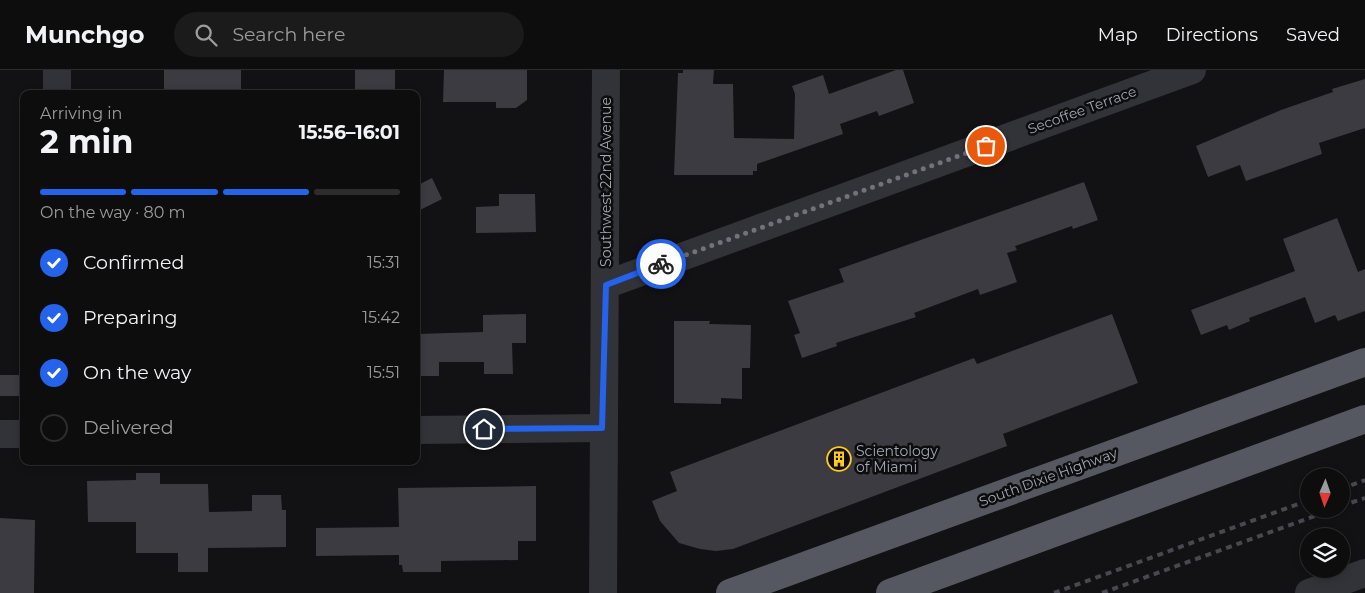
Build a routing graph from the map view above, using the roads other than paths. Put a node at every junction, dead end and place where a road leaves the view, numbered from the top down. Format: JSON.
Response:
{"nodes":[{"id":1,"x":57,"y":70,"type":"edge"},
{"id":2,"x":606,"y":70,"type":"edge"},
{"id":3,"x":1192,"y":70,"type":"edge"},
{"id":4,"x":57,"y":90,"type":"edge"},
{"id":5,"x":606,"y":285,"type":"junction"},
{"id":6,"x":1365,"y":362,"type":"edge"},
{"id":7,"x":1365,"y":420,"type":"edge"},
{"id":8,"x":602,"y":428,"type":"junction"},
{"id":9,"x":420,"y":430,"type":"edge"},
{"id":10,"x":0,"y":434,"type":"edge"},
{"id":11,"x":20,"y":434,"type":"edge"},
{"id":12,"x":1365,"y":572,"type":"edge"},
{"id":13,"x":602,"y":593,"type":"edge"},
{"id":14,"x":730,"y":593,"type":"edge"},
{"id":15,"x":890,"y":593,"type":"edge"},
{"id":16,"x":1309,"y":593,"type":"edge"}],
"edges":[{"from":1,"to":4,"type":"street"},
{"from":2,"to":5,"type":"street","name":"Southwest 22nd Avenue"},
{"from":3,"to":5,"type":"street","name":"Secoffee Terrace"},
{"from":5,"to":8,"type":"street","name":"Southwest 22nd Avenue"},
{"from":6,"to":14,"type":"highway","name":"South Dixie Highway"},
{"from":7,"to":15,"type":"highway"},
{"from":8,"to":9,"type":"street"},
{"from":8,"to":13,"type":"street","name":"Southwest 22nd Avenue"},
{"from":10,"to":11,"type":"street"},
{"from":12,"to":16,"type":"street"}]}
